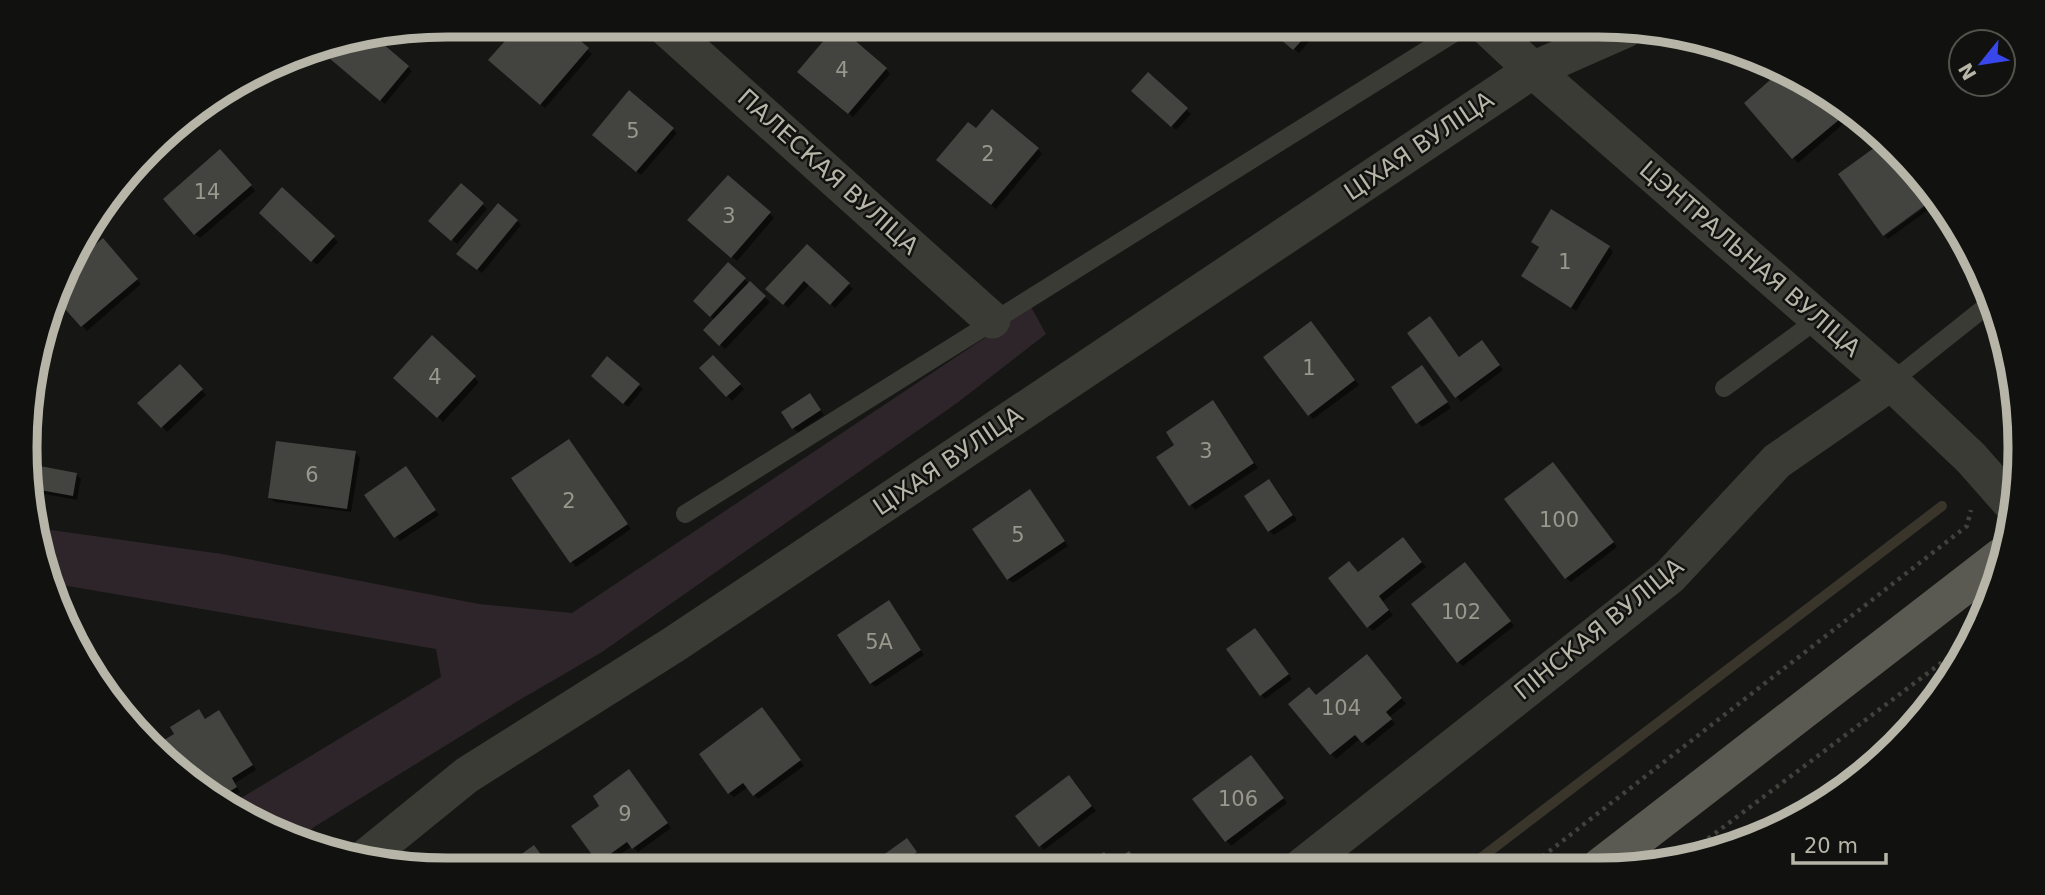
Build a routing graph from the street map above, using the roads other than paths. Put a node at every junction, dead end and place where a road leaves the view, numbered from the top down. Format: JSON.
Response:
{"nodes":[{"id":1,"x":677,"y":37,"type":"edge"},
{"id":2,"x":1446,"y":37,"type":"edge"},
{"id":3,"x":1500,"y":37,"type":"edge"},
{"id":4,"x":1607,"y":37,"type":"edge"},
{"id":5,"x":1533,"y":69,"type":"junction"},
{"id":6,"x":1984,"y":308,"type":"edge"},
{"id":7,"x":1818,"y":319,"type":"junction"},
{"id":8,"x":992,"y":320,"type":"junction"},
{"id":9,"x":1891,"y":382,"type":"junction"},
{"id":10,"x":1724,"y":388,"type":"dead end"},
{"id":11,"x":1997,"y":488,"type":"edge"},
{"id":12,"x":685,"y":514,"type":"dead end"},
{"id":13,"x":1991,"y":565,"type":"edge"},
{"id":14,"x":373,"y":851,"type":"edge"},
{"id":15,"x":1612,"y":857,"type":"edge"},
{"id":16,"x":1313,"y":858,"type":"edge"}],
"edges":[{"from":1,"to":8,"type":"street","name":"ПАЛЕСКАЯ ВУЛІЦА"},
{"from":2,"to":8,"type":"lane"},
{"from":3,"to":5,"type":"street","name":"ЦЭНТРАЛЬНАЯ ВУЛІЦА"},
{"from":4,"to":5,"type":"street","name":"ЦІХАЯ ВУЛІЦА"},
{"from":5,"to":7,"type":"street","name":"ЦЭНТРАЛЬНАЯ ВУЛІЦА"},
{"from":5,"to":14,"type":"street","name":"ЦІХАЯ ВУЛІЦА"},
{"from":6,"to":9,"type":"lane"},
{"from":7,"to":9,"type":"street","name":"ЦЭНТРАЛЬНАЯ ВУЛІЦА"},
{"from":7,"to":10,"type":"lane"},
{"from":8,"to":12,"type":"lane"},
{"from":9,"to":11,"type":"street","name":"ЦЭНТРАЛЬНАЯ ВУЛІЦА"},
{"from":9,"to":16,"type":"street","name":"ПІНСКАЯ ВУЛІЦА"},
{"from":13,"to":15,"type":"main road"}]}
